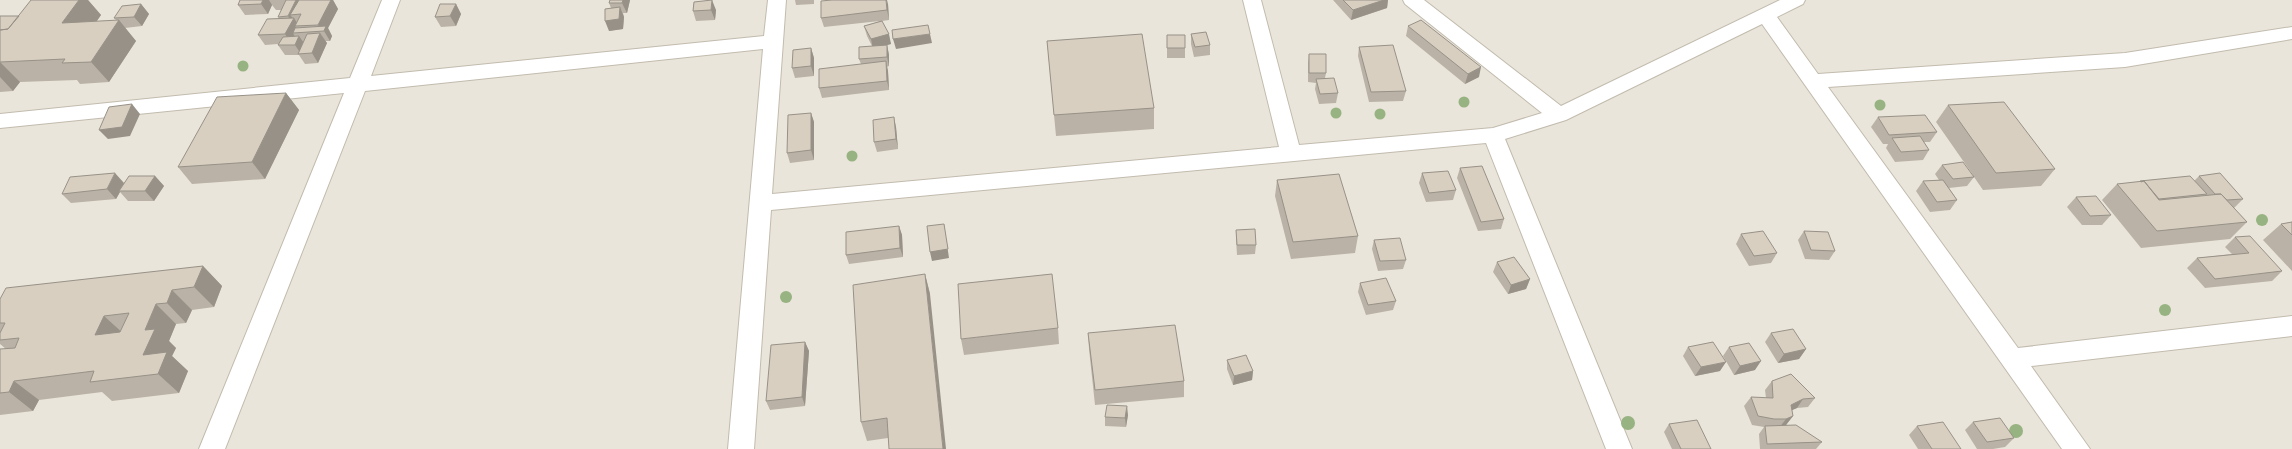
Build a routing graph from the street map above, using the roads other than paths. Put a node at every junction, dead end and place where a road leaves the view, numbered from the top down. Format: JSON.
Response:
{"nodes":[{"id":1,"x":391,"y":0,"type":"edge"},
{"id":2,"x":777,"y":0,"type":"edge"},
{"id":3,"x":1252,"y":0,"type":"edge"},
{"id":4,"x":1412,"y":0,"type":"edge"},
{"id":5,"x":1792,"y":1,"type":"edge"},
{"id":6,"x":1765,"y":14,"type":"junction"},
{"id":7,"x":2292,"y":33,"type":"edge"},
{"id":8,"x":774,"y":42,"type":"junction"},
{"id":9,"x":1813,"y":81,"type":"junction"},
{"id":10,"x":358,"y":84,"type":"junction"},
{"id":11,"x":1559,"y":115,"type":"junction"},
{"id":12,"x":0,"y":121,"type":"edge"},
{"id":13,"x":1494,"y":135,"type":"junction"},
{"id":14,"x":1291,"y":155,"type":"junction"},
{"id":15,"x":761,"y":203,"type":"junction"},
{"id":16,"x":2292,"y":326,"type":"edge"},
{"id":17,"x":2014,"y":358,"type":"junction"},
{"id":18,"x":212,"y":449,"type":"edge"},
{"id":19,"x":741,"y":449,"type":"edge"},
{"id":20,"x":1619,"y":449,"type":"edge"},
{"id":21,"x":2077,"y":449,"type":"edge"}],
"edges":[{"from":1,"to":10,"type":"street"},
{"from":2,"to":8,"type":"street"},
{"from":3,"to":14,"type":"street"},
{"from":4,"to":11,"type":"street"},
{"from":5,"to":6,"type":"street"},
{"from":6,"to":9,"type":"street"},
{"from":6,"to":11,"type":"street"},
{"from":7,"to":9,"type":"street"},
{"from":8,"to":10,"type":"street"},
{"from":8,"to":15,"type":"street"},
{"from":9,"to":17,"type":"street"},
{"from":10,"to":12,"type":"street"},
{"from":10,"to":18,"type":"street"},
{"from":11,"to":13,"type":"street"},
{"from":13,"to":14,"type":"street"},
{"from":13,"to":20,"type":"street"},
{"from":14,"to":15,"type":"street"},
{"from":15,"to":19,"type":"street"},
{"from":16,"to":17,"type":"street"},
{"from":17,"to":21,"type":"street"}]}
